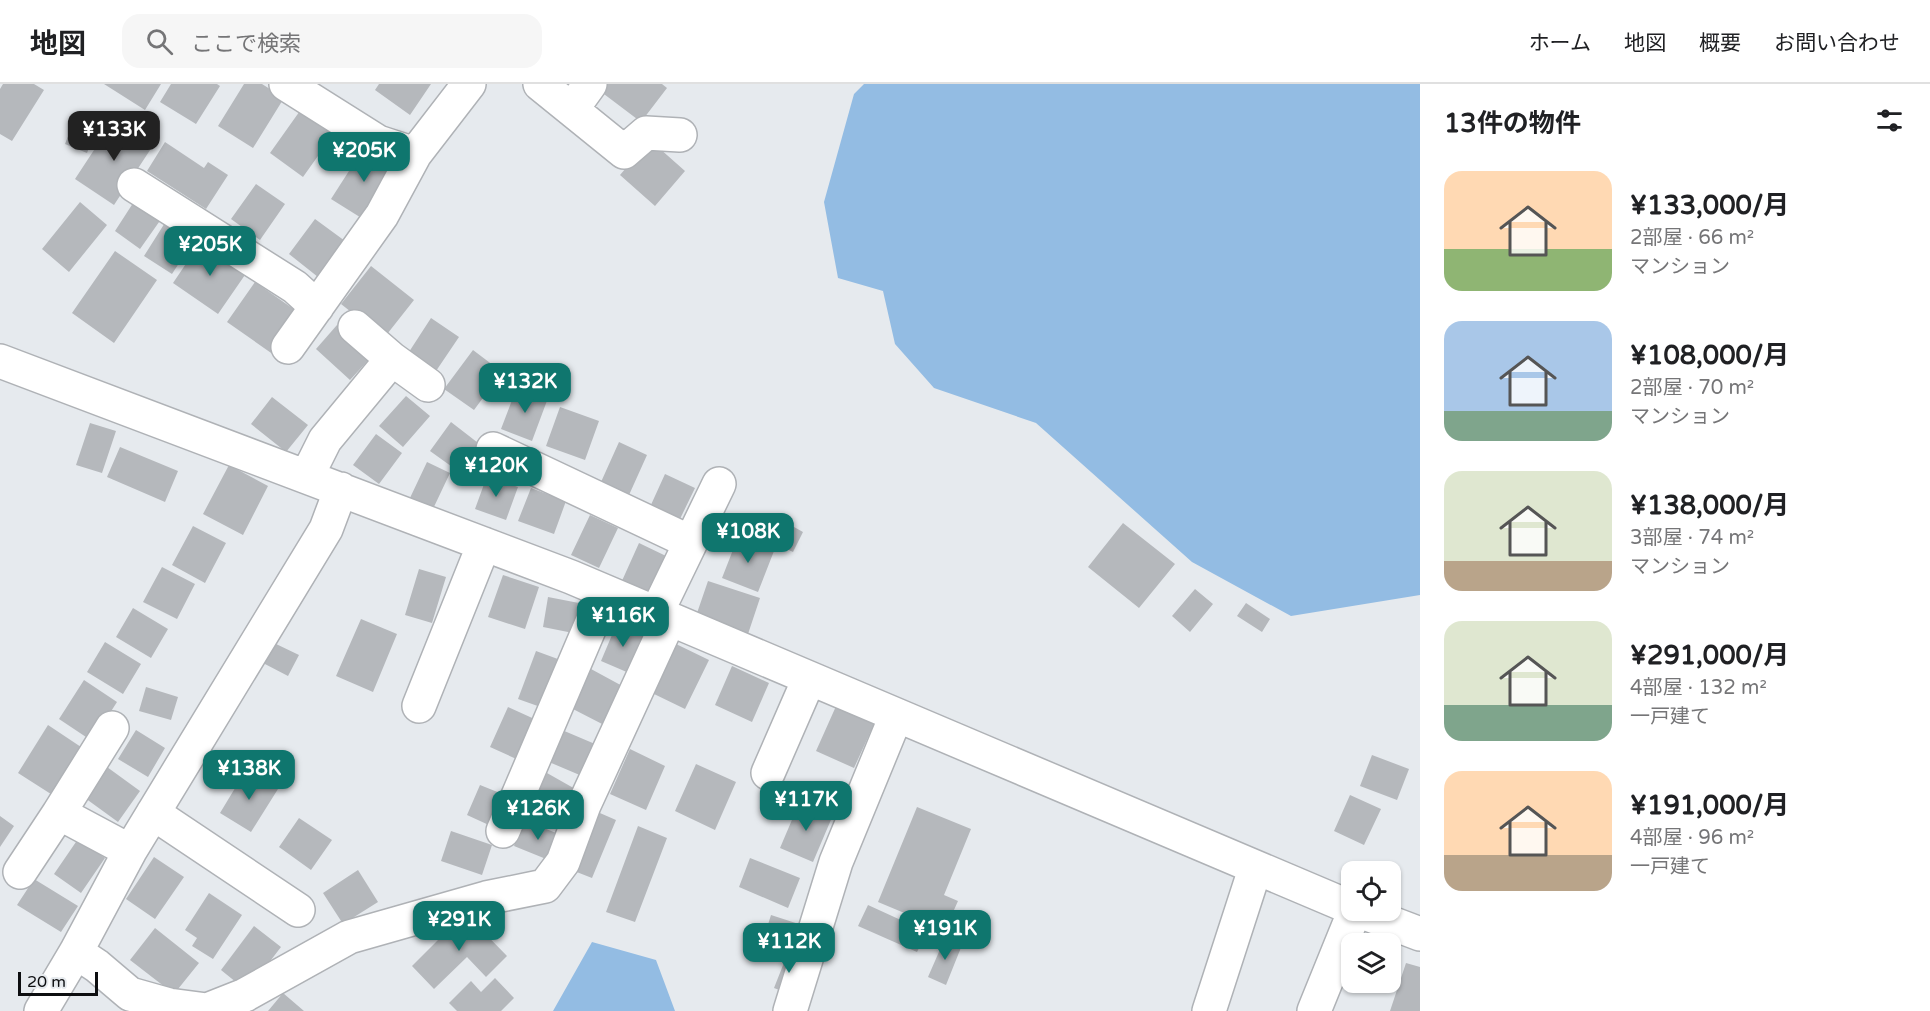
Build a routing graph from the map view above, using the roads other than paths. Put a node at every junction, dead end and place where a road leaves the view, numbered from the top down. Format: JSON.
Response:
{"nodes":[{"id":1,"x":286,"y":84,"type":"edge"},
{"id":2,"x":469,"y":84,"type":"edge"},
{"id":3,"x":540,"y":84,"type":"edge"},
{"id":4,"x":581,"y":97,"type":"edge"},
{"id":5,"x":680,"y":135,"type":"dead end"},
{"id":6,"x":415,"y":154,"type":"junction"},
{"id":7,"x":134,"y":185,"type":"dead end"},
{"id":8,"x":317,"y":307,"type":"junction"},
{"id":9,"x":355,"y":327,"type":"dead end"},
{"id":10,"x":288,"y":347,"type":"dead end"},
{"id":11,"x":392,"y":359,"type":"junction"},
{"id":12,"x":0,"y":361,"type":"edge"},
{"id":13,"x":428,"y":385,"type":"dead end"},
{"id":14,"x":493,"y":449,"type":"dead end"},
{"id":15,"x":307,"y":476,"type":"junction"},
{"id":16,"x":719,"y":484,"type":"dead end"},
{"id":17,"x":341,"y":489,"type":"junction"},
{"id":18,"x":690,"y":542,"type":"junction"},
{"id":19,"x":484,"y":544,"type":"junction"},
{"id":20,"x":605,"y":592,"type":"junction"},
{"id":21,"x":663,"y":617,"type":"junction"},
{"id":22,"x":809,"y":679,"type":"junction"},
{"id":23,"x":419,"y":706,"type":"dead end"},
{"id":24,"x":896,"y":716,"type":"junction"},
{"id":25,"x":112,"y":728,"type":"dead end"},
{"id":26,"x":768,"y":773,"type":"dead end"},
{"id":27,"x":59,"y":813,"type":"junction"},
{"id":28,"x":153,"y":813,"type":"junction"},
{"id":29,"x":503,"y":831,"type":"dead end"},
{"id":30,"x":130,"y":851,"type":"junction"},
{"id":31,"x":1255,"y":869,"type":"junction"},
{"id":32,"x":20,"y":872,"type":"dead end"},
{"id":33,"x":1341,"y":905,"type":"edge"},
{"id":34,"x":298,"y":910,"type":"dead end"},
{"id":35,"x":1350,"y":921,"type":"edge"},
{"id":36,"x":1384,"y":921,"type":"edge"},
{"id":37,"x":1420,"y":934,"type":"edge"},
{"id":38,"x":76,"y":952,"type":"junction"},
{"id":39,"x":41,"y":1011,"type":"edge"},
{"id":40,"x":790,"y":1011,"type":"edge"},
{"id":41,"x":1209,"y":1011,"type":"edge"},
{"id":42,"x":1314,"y":1011,"type":"edge"}],
"edges":[{"from":1,"to":6,"type":"street"},
{"from":2,"to":6,"type":"street"},
{"from":3,"to":4,"type":"street"},
{"from":4,"to":5,"type":"street"},
{"from":6,"to":8,"type":"street"},
{"from":7,"to":8,"type":"street"},
{"from":8,"to":10,"type":"street"},
{"from":9,"to":11,"type":"street"},
{"from":11,"to":13,"type":"street"},
{"from":11,"to":15,"type":"street"},
{"from":12,"to":15,"type":"street"},
{"from":14,"to":18,"type":"street"},
{"from":15,"to":17,"type":"street"},
{"from":16,"to":18,"type":"street"},
{"from":17,"to":19,"type":"street"},
{"from":17,"to":28,"type":"street"},
{"from":18,"to":21,"type":"street"},
{"from":19,"to":20,"type":"street"},
{"from":19,"to":23,"type":"street"},
{"from":20,"to":21,"type":"street"},
{"from":20,"to":29,"type":"street"},
{"from":21,"to":22,"type":"street"},
{"from":21,"to":38,"type":"street"},
{"from":22,"to":24,"type":"street"},
{"from":22,"to":26,"type":"street"},
{"from":24,"to":31,"type":"street"},
{"from":24,"to":40,"type":"street"},
{"from":25,"to":27,"type":"street"},
{"from":27,"to":30,"type":"street"},
{"from":27,"to":32,"type":"street"},
{"from":28,"to":30,"type":"street"},
{"from":28,"to":34,"type":"street"},
{"from":30,"to":38,"type":"street"},
{"from":31,"to":33,"type":"street"},
{"from":31,"to":41,"type":"street"},
{"from":35,"to":42,"type":"street"},
{"from":36,"to":37,"type":"street"},
{"from":38,"to":39,"type":"street"}]}
